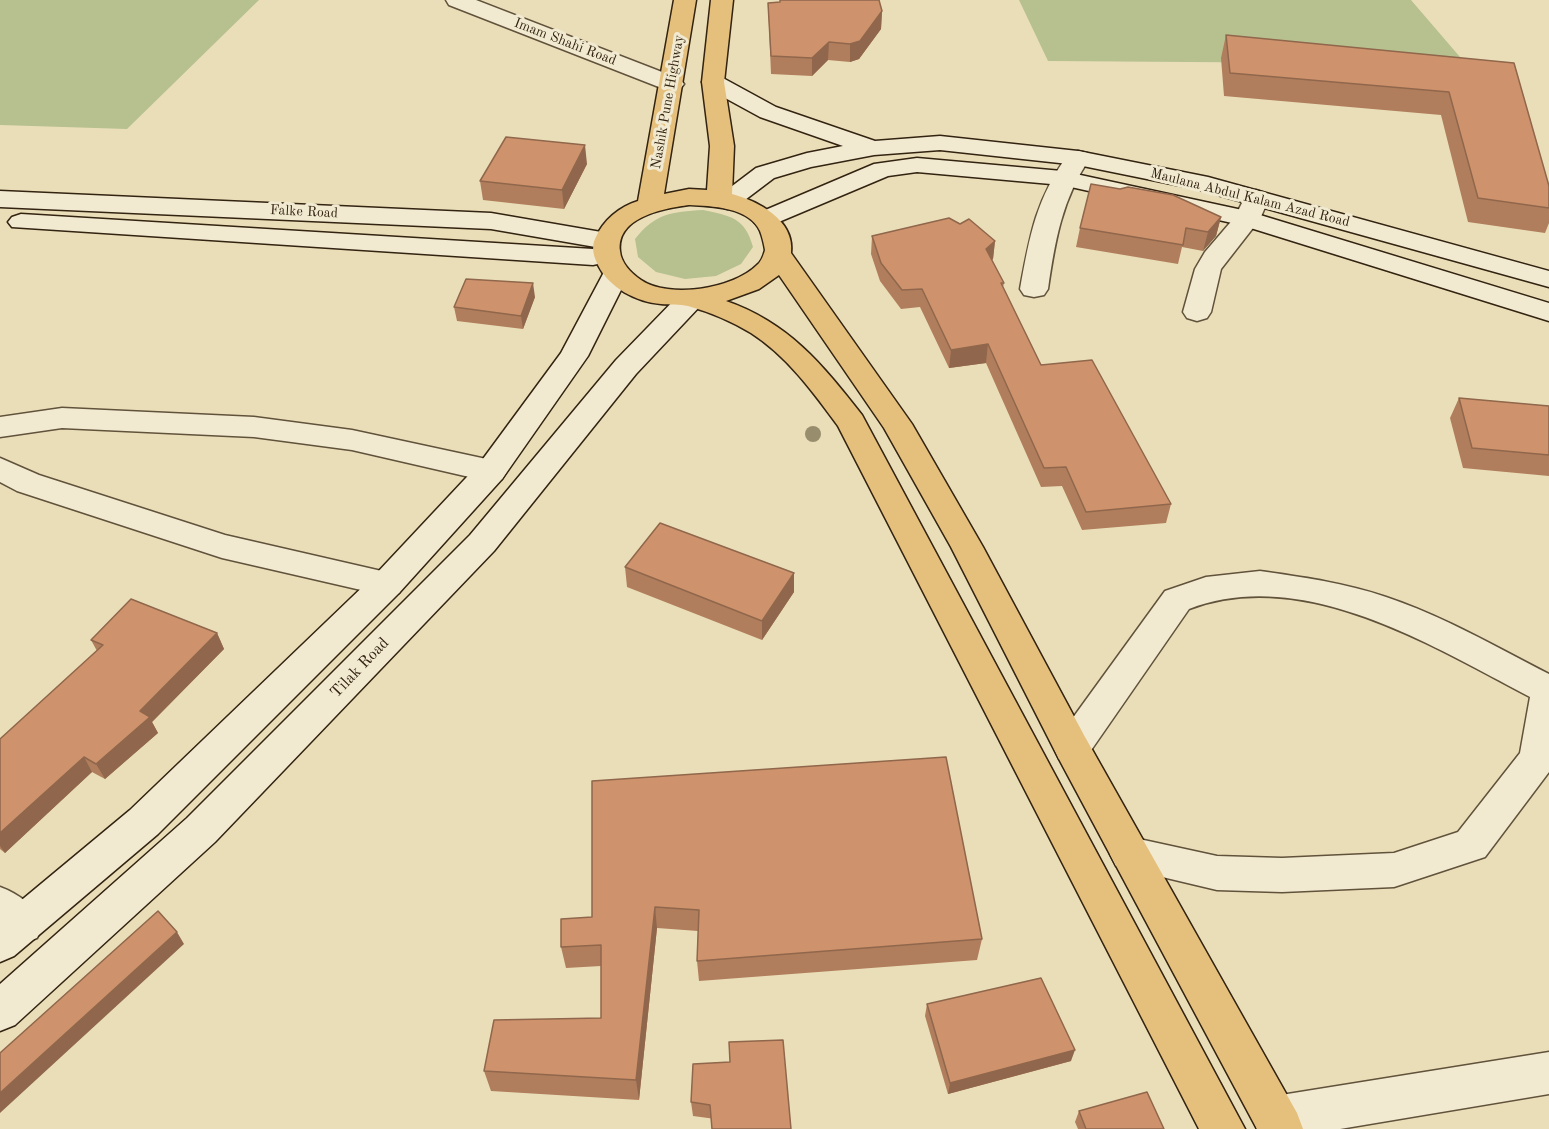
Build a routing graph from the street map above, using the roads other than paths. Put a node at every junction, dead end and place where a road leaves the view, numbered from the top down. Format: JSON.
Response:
{"nodes":[{"id":1,"x":457,"y":0,"type":"edge"},
{"id":2,"x":686,"y":0,"type":"edge"},
{"id":3,"x":722,"y":0,"type":"edge"},
{"id":4,"x":713,"y":82,"type":"junction"},
{"id":5,"x":672,"y":84,"type":"junction"},
{"id":6,"x":874,"y":148,"type":"junction"},
{"id":7,"x":1078,"y":158,"type":"junction"},
{"id":8,"x":1062,"y":178,"type":"junction"},
{"id":9,"x":0,"y":199,"type":"edge"},
{"id":10,"x":723,"y":200,"type":"junction"},
{"id":11,"x":650,"y":204,"type":"junction"},
{"id":12,"x":1251,"y":208,"type":"junction"},
{"id":13,"x":765,"y":219,"type":"junction"},
{"id":14,"x":0,"y":221,"type":"edge"},
{"id":15,"x":777,"y":252,"type":"junction"},
{"id":16,"x":610,"y":258,"type":"junction"},
{"id":17,"x":1549,"y":279,"type":"edge"},
{"id":18,"x":1034,"y":289,"type":"dead end"},
{"id":19,"x":692,"y":298,"type":"junction"},
{"id":20,"x":1197,"y":312,"type":"dead end"},
{"id":21,"x":1549,"y":312,"type":"edge"},
{"id":22,"x":0,"y":427,"type":"edge"},
{"id":23,"x":0,"y":470,"type":"edge"},
{"id":24,"x":491,"y":471,"type":"junction"},
{"id":25,"x":387,"y":584,"type":"junction"},
{"id":26,"x":1549,"y":691,"type":"edge"},
{"id":27,"x":1072,"y":748,"type":"junction"},
{"id":28,"x":1130,"y":855,"type":"junction"},
{"id":29,"x":8,"y":925,"type":"edge"},
{"id":30,"x":0,"y":1011,"type":"edge"},
{"id":31,"x":1549,"y":1073,"type":"edge"},
{"id":32,"x":1278,"y":1124,"type":"edge"},
{"id":33,"x":1222,"y":1129,"type":"edge"}],
"edges":[{"from":1,"to":5,"type":"street","name":"Imam Shahi Road"},
{"from":2,"to":5,"type":"highway","name":"Nashik Pune Highway"},
{"from":3,"to":4,"type":"highway"},
{"from":4,"to":6,"type":"street","name":"Maulana Abdul Kalam Azad Road"},
{"from":4,"to":10,"type":"highway"},
{"from":5,"to":11,"type":"highway","name":"Nashik Pune Highway"},
{"from":6,"to":7,"type":"street","name":"Maulana Abdul Kalam Azad Road"},
{"from":6,"to":10,"type":"street","name":"Maulana Abdul Kalam Azad Road"},
{"from":7,"to":8,"type":"street"},
{"from":7,"to":12,"type":"street","name":"Maulana Abdul Kalam Azad Road"},
{"from":8,"to":12,"type":"street"},
{"from":8,"to":13,"type":"street"},
{"from":8,"to":18,"type":"street"},
{"from":9,"to":16,"type":"street","name":"Falke Road"},
{"from":10,"to":11,"type":"highway"},
{"from":10,"to":13,"type":"highway"},
{"from":11,"to":16,"type":"highway"},
{"from":12,"to":17,"type":"street","name":"Maulana Abdul Kalam Azad Road"},
{"from":12,"to":20,"type":"street"},
{"from":12,"to":21,"type":"street"},
{"from":13,"to":15,"type":"highway"},
{"from":14,"to":16,"type":"street","name":"Falke Road"},
{"from":15,"to":19,"type":"highway"},
{"from":15,"to":27,"type":"highway"},
{"from":16,"to":19,"type":"highway"},
{"from":16,"to":24,"type":"street"},
{"from":19,"to":30,"type":"street","name":"Tilak Road"},
{"from":19,"to":33,"type":"highway"},
{"from":22,"to":24,"type":"street"},
{"from":23,"to":25,"type":"street"},
{"from":24,"to":25,"type":"street"},
{"from":25,"to":29,"type":"street"},
{"from":26,"to":27,"type":"street"},
{"from":26,"to":28,"type":"street"},
{"from":27,"to":28,"type":"highway"},
{"from":28,"to":32,"type":"highway"},
{"from":31,"to":32,"type":"street"}]}
